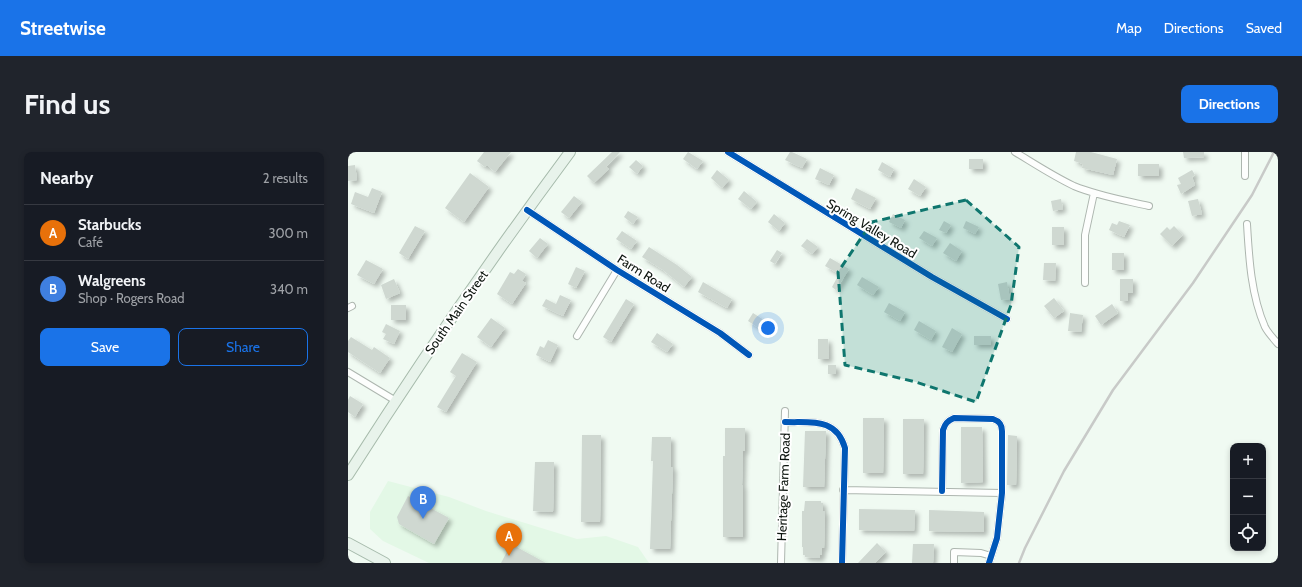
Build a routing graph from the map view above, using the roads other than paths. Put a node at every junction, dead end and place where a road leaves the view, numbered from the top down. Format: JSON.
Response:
{"nodes":[{"id":1,"x":570,"y":152,"type":"edge"},
{"id":2,"x":728,"y":152,"type":"edge"},
{"id":3,"x":1015,"y":152,"type":"edge"},
{"id":4,"x":1245,"y":152,"type":"edge"},
{"id":5,"x":1245,"y":176,"type":"dead end"},
{"id":6,"x":1094,"y":193,"type":"junction"},
{"id":7,"x":1149,"y":206,"type":"dead end"},
{"id":8,"x":527,"y":210,"type":"junction"},
{"id":9,"x":1247,"y":224,"type":"dead end"},
{"id":10,"x":617,"y":270,"type":"junction"},
{"id":11,"x":1085,"y":283,"type":"dead end"},
{"id":12,"x":1007,"y":318,"type":"dead end"},
{"id":13,"x":577,"y":336,"type":"dead end"},
{"id":14,"x":1278,"y":344,"type":"edge"},
{"id":15,"x":749,"y":355,"type":"dead end"},
{"id":16,"x":348,"y":372,"type":"edge"},
{"id":17,"x":396,"y":401,"type":"junction"},
{"id":18,"x":785,"y":411,"type":"dead end"},
{"id":19,"x":785,"y":422,"type":"junction"},
{"id":20,"x":348,"y":475,"type":"edge"},
{"id":21,"x":843,"y":490,"type":"junction"},
{"id":22,"x":942,"y":491,"type":"junction"},
{"id":23,"x":1002,"y":493,"type":"junction"},
{"id":24,"x":348,"y":543,"type":"edge"},
{"id":25,"x":991,"y":556,"type":"junction"},
{"id":26,"x":385,"y":563,"type":"edge"},
{"id":27,"x":781,"y":563,"type":"edge"},
{"id":28,"x":842,"y":563,"type":"edge"},
{"id":29,"x":954,"y":563,"type":"edge"},
{"id":30,"x":989,"y":563,"type":"edge"}],
"edges":[{"from":1,"to":8,"type":"main road","name":"South Main Street"},
{"from":2,"to":12,"type":"street","name":"Spring Valley Road"},
{"from":3,"to":6,"type":"street"},
{"from":4,"to":5,"type":"street"},
{"from":6,"to":7,"type":"street"},
{"from":6,"to":11,"type":"street"},
{"from":8,"to":10,"type":"street","name":"Farm Road"},
{"from":8,"to":17,"type":"main road","name":"South Main Street"},
{"from":9,"to":14,"type":"street"},
{"from":10,"to":13,"type":"street"},
{"from":10,"to":15,"type":"street","name":"Farm Road"},
{"from":16,"to":17,"type":"street"},
{"from":17,"to":20,"type":"main road","name":"South Main Street"},
{"from":18,"to":19,"type":"street","name":"Heritage Farm Road"},
{"from":19,"to":21,"type":"street"},
{"from":19,"to":27,"type":"street","name":"Heritage Farm Road"},
{"from":21,"to":22,"type":"street"},
{"from":21,"to":28,"type":"street"},
{"from":22,"to":23,"type":"street"},
{"from":22,"to":23,"type":"street"},
{"from":23,"to":25,"type":"street"},
{"from":24,"to":26,"type":"main road"},
{"from":25,"to":29,"type":"street"},
{"from":25,"to":30,"type":"street"}]}
